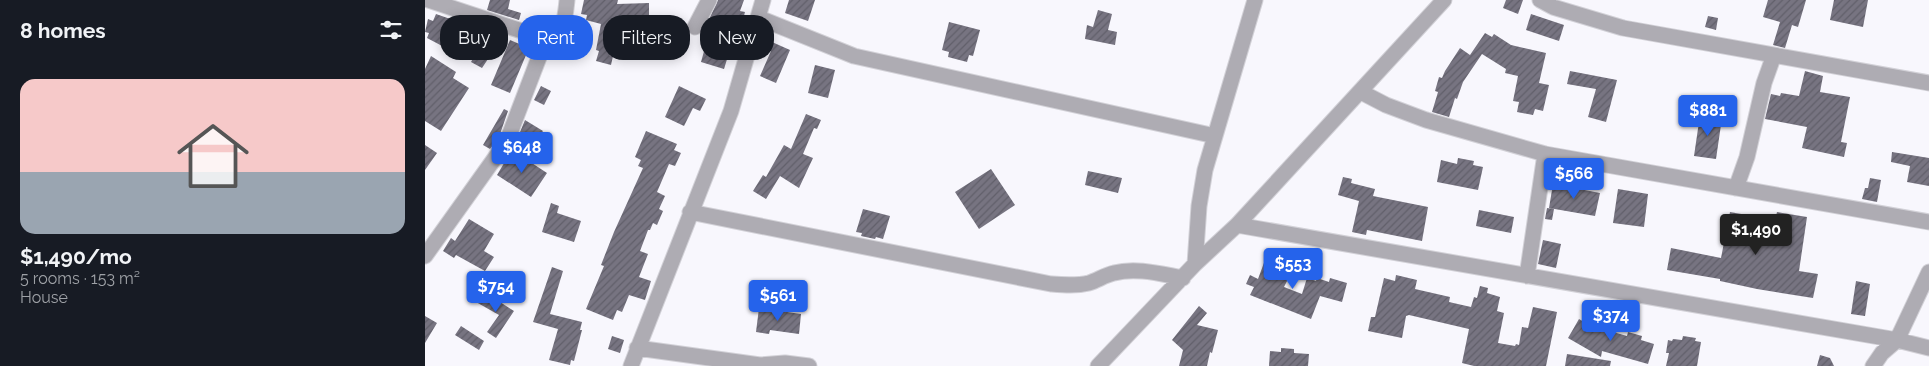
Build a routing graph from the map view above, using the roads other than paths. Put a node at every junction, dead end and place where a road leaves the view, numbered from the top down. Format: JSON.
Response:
{"nodes":[{"id":1,"x":429,"y":0,"type":"edge"},
{"id":2,"x":567,"y":0,"type":"edge"},
{"id":3,"x":709,"y":0,"type":"edge"},
{"id":4,"x":763,"y":0,"type":"edge"},
{"id":5,"x":1255,"y":0,"type":"edge"},
{"id":6,"x":1444,"y":0,"type":"edge"},
{"id":7,"x":1540,"y":0,"type":"edge"},
{"id":8,"x":564,"y":15,"type":"edge"},
{"id":9,"x":760,"y":15,"type":"edge"},
{"id":10,"x":774,"y":24,"type":"edge"},
{"id":11,"x":695,"y":27,"type":"dead end"},
{"id":12,"x":518,"y":30,"type":"edge"},
{"id":13,"x":1774,"y":55,"type":"junction"},
{"id":14,"x":537,"y":60,"type":"edge"},
{"id":15,"x":746,"y":60,"type":"edge"},
{"id":16,"x":1929,"y":83,"type":"edge"},
{"id":17,"x":1361,"y":92,"type":"junction"},
{"id":18,"x":1215,"y":136,"type":"junction"},
{"id":19,"x":1545,"y":154,"type":"junction"},
{"id":20,"x":1736,"y":188,"type":"junction"},
{"id":21,"x":690,"y":212,"type":"junction"},
{"id":22,"x":1929,"y":222,"type":"edge"},
{"id":23,"x":1237,"y":225,"type":"junction"},
{"id":24,"x":425,"y":256,"type":"edge"},
{"id":25,"x":1195,"y":264,"type":"junction"},
{"id":26,"x":1929,"y":272,"type":"edge"},
{"id":27,"x":1527,"y":276,"type":"junction"},
{"id":28,"x":1183,"y":278,"type":"junction"},
{"id":29,"x":1897,"y":340,"type":"junction"},
{"id":30,"x":637,"y":348,"type":"junction"},
{"id":31,"x":1929,"y":348,"type":"edge"},
{"id":32,"x":631,"y":366,"type":"edge"},
{"id":33,"x":760,"y":366,"type":"edge"},
{"id":34,"x":809,"y":366,"type":"edge"},
{"id":35,"x":1098,"y":366,"type":"edge"},
{"id":36,"x":1873,"y":366,"type":"edge"}],
"edges":[{"from":1,"to":12,"type":"street"},
{"from":2,"to":8,"type":"street"},
{"from":3,"to":11,"type":"street"},
{"from":4,"to":9,"type":"street"},
{"from":5,"to":18,"type":"street"},
{"from":6,"to":17,"type":"street"},
{"from":7,"to":13,"type":"street"},
{"from":10,"to":18,"type":"street"},
{"from":13,"to":16,"type":"street"},
{"from":13,"to":20,"type":"street"},
{"from":14,"to":24,"type":"street"},
{"from":15,"to":21,"type":"street"},
{"from":17,"to":19,"type":"street"},
{"from":17,"to":23,"type":"street"},
{"from":18,"to":25,"type":"street"},
{"from":19,"to":20,"type":"street"},
{"from":19,"to":27,"type":"street"},
{"from":20,"to":22,"type":"street"},
{"from":21,"to":28,"type":"street"},
{"from":21,"to":30,"type":"street"},
{"from":23,"to":25,"type":"street"},
{"from":23,"to":27,"type":"street"},
{"from":25,"to":28,"type":"street"},
{"from":26,"to":29,"type":"street"},
{"from":27,"to":29,"type":"street"},
{"from":28,"to":35,"type":"street"},
{"from":29,"to":31,"type":"street"},
{"from":29,"to":36,"type":"street"},
{"from":30,"to":32,"type":"street"},
{"from":30,"to":33,"type":"street"},
{"from":33,"to":34,"type":"street"}]}
